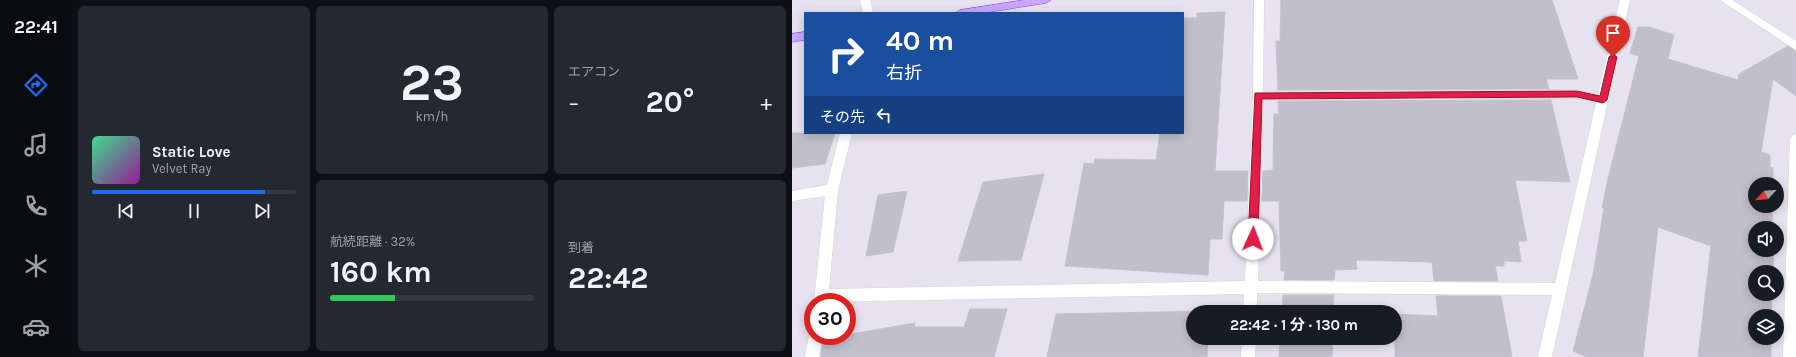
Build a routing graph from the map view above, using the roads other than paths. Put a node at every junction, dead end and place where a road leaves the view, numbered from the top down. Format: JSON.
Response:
{"nodes":[{"id":1,"x":865,"y":0,"type":"edge"},
{"id":2,"x":1046,"y":0,"type":"edge"},
{"id":3,"x":1259,"y":0,"type":"edge"},
{"id":4,"x":1625,"y":0,"type":"edge"},
{"id":5,"x":1725,"y":0,"type":"edge"},
{"id":6,"x":868,"y":12,"type":"edge"},
{"id":7,"x":967,"y":12,"type":"edge"},
{"id":8,"x":804,"y":36,"type":"edge"},
{"id":9,"x":792,"y":38,"type":"edge"},
{"id":10,"x":1796,"y":46,"type":"edge"},
{"id":11,"x":1258,"y":96,"type":"junction"},
{"id":12,"x":1603,"y":100,"type":"junction"},
{"id":13,"x":846,"y":134,"type":"edge"},
{"id":14,"x":1796,"y":139,"type":"edge"},
{"id":15,"x":832,"y":190,"type":"junction"},
{"id":16,"x":792,"y":196,"type":"edge"},
{"id":17,"x":1251,"y":287,"type":"junction"},
{"id":18,"x":1562,"y":289,"type":"junction"},
{"id":19,"x":823,"y":293,"type":"edge"},
{"id":20,"x":856,"y":298,"type":"edge"},
{"id":21,"x":1250,"y":305,"type":"edge"},
{"id":22,"x":814,"y":345,"type":"edge"},
{"id":23,"x":1249,"y":345,"type":"edge"},
{"id":24,"x":812,"y":357,"type":"edge"},
{"id":25,"x":1248,"y":357,"type":"edge"},
{"id":26,"x":1545,"y":357,"type":"edge"},
{"id":27,"x":1790,"y":357,"type":"edge"}],
"edges":[{"from":1,"to":6,"type":"street"},
{"from":2,"to":7,"type":"main road"},
{"from":3,"to":11,"type":"street"},
{"from":4,"to":12,"type":"street"},
{"from":5,"to":10,"type":"street"},
{"from":8,"to":9,"type":"main road"},
{"from":11,"to":12,"type":"street"},
{"from":11,"to":17,"type":"street"},
{"from":12,"to":18,"type":"street"},
{"from":13,"to":15,"type":"street"},
{"from":14,"to":27,"type":"street"},
{"from":15,"to":16,"type":"street"},
{"from":15,"to":19,"type":"street"},
{"from":17,"to":18,"type":"street"},
{"from":17,"to":20,"type":"street"},
{"from":17,"to":21,"type":"street"},
{"from":18,"to":26,"type":"street"},
{"from":22,"to":24,"type":"street"},
{"from":23,"to":25,"type":"street"}]}
